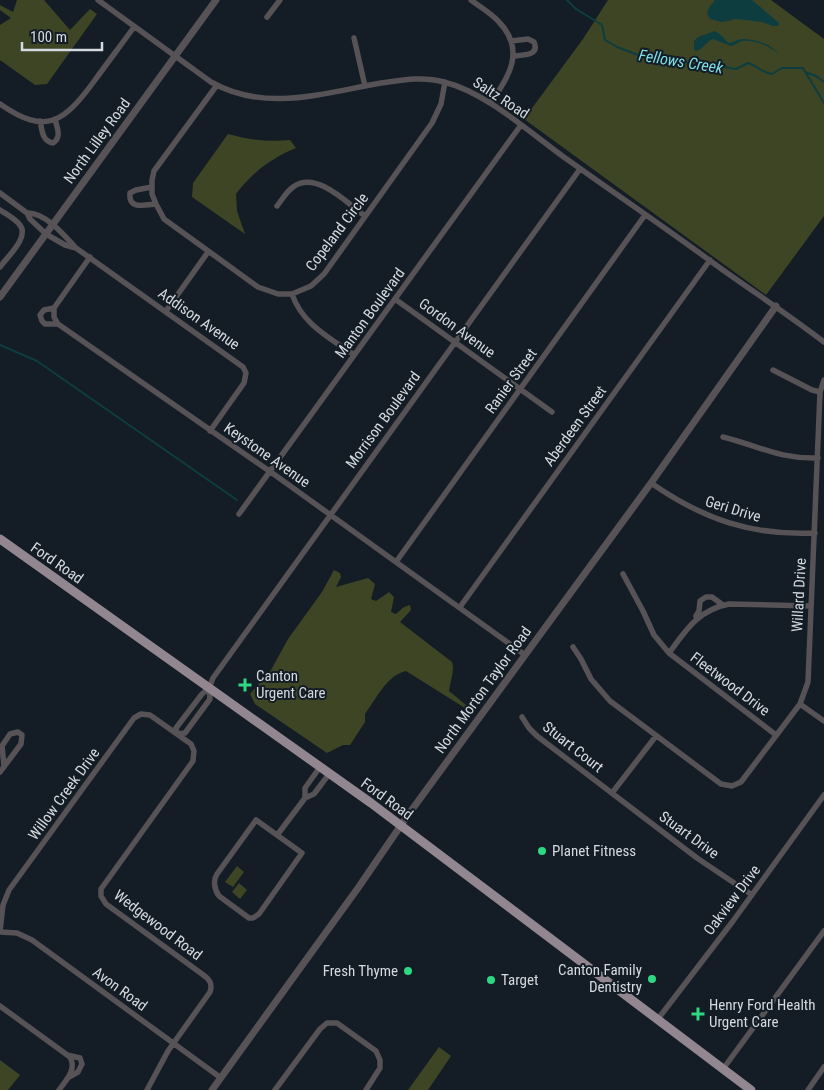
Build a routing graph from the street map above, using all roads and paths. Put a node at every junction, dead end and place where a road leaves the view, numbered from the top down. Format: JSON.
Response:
{"nodes":[{"id":1,"x":98,"y":0,"type":"edge"},
{"id":2,"x":216,"y":0,"type":"edge"},
{"id":3,"x":280,"y":0,"type":"edge"},
{"id":4,"x":471,"y":0,"type":"edge"},
{"id":5,"x":267,"y":18,"type":"dead end"},
{"id":6,"x":134,"y":27,"type":"junction"},
{"id":7,"x":354,"y":38,"type":"dead end"},
{"id":8,"x":510,"y":41,"type":"junction"},
{"id":9,"x":175,"y":56,"type":"junction"},
{"id":10,"x":513,"y":56,"type":"junction"},
{"id":11,"x":445,"y":82,"type":"junction"},
{"id":12,"x":217,"y":85,"type":"junction"},
{"id":13,"x":365,"y":86,"type":"junction"},
{"id":14,"x":490,"y":103,"type":"junction"},
{"id":15,"x":0,"y":104,"type":"edge"},
{"id":16,"x":55,"y":119,"type":"junction"},
{"id":17,"x":40,"y":121,"type":"junction"},
{"id":18,"x":521,"y":125,"type":"junction"},
{"id":19,"x":580,"y":169,"type":"junction"},
{"id":20,"x":152,"y":187,"type":"junction"},
{"id":21,"x":0,"y":193,"type":"edge"},
{"id":22,"x":11,"y":201,"type":"junction"},
{"id":23,"x":156,"y":204,"type":"junction"},
{"id":24,"x":277,"y":206,"type":"dead end"},
{"id":25,"x":2,"y":211,"type":"edge"},
{"id":26,"x":27,"y":212,"type":"junction"},
{"id":27,"x":645,"y":215,"type":"junction"},
{"id":28,"x":365,"y":216,"type":"junction"},
{"id":29,"x":53,"y":224,"type":"junction"},
{"id":30,"x":46,"y":234,"type":"junction"},
{"id":31,"x":76,"y":248,"type":"junction"},
{"id":32,"x":208,"y":252,"type":"junction"},
{"id":33,"x":90,"y":257,"type":"junction"},
{"id":34,"x":710,"y":260,"type":"junction"},
{"id":35,"x":0,"y":267,"type":"edge"},
{"id":36,"x":292,"y":294,"type":"junction"},
{"id":37,"x":0,"y":297,"type":"edge"},
{"id":38,"x":395,"y":299,"type":"junction"},
{"id":39,"x":776,"y":306,"type":"junction"},
{"id":40,"x":54,"y":308,"type":"junction"},
{"id":41,"x":166,"y":311,"type":"junction"},
{"id":42,"x":58,"y":324,"type":"junction"},
{"id":43,"x":455,"y":342,"type":"junction"},
{"id":44,"x":824,"y":342,"type":"edge"},
{"id":45,"x":354,"y":355,"type":"junction"},
{"id":46,"x":773,"y":370,"type":"dead end"},
{"id":47,"x":824,"y":380,"type":"edge"},
{"id":48,"x":521,"y":389,"type":"junction"},
{"id":49,"x":820,"y":392,"type":"junction"},
{"id":50,"x":552,"y":412,"type":"dead end"},
{"id":51,"x":210,"y":431,"type":"junction"},
{"id":52,"x":723,"y":437,"type":"dead end"},
{"id":53,"x":818,"y":458,"type":"junction"},
{"id":54,"x":270,"y":472,"type":"junction"},
{"id":55,"x":651,"y":483,"type":"junction"},
{"id":56,"x":239,"y":514,"type":"dead end"},
{"id":57,"x":330,"y":515,"type":"junction"},
{"id":58,"x":815,"y":533,"type":"junction"},
{"id":59,"x":0,"y":539,"type":"edge"},
{"id":60,"x":396,"y":562,"type":"junction"},
{"id":61,"x":623,"y":574,"type":"dead end"},
{"id":62,"x":723,"y":605,"type":"junction"},
{"id":63,"x":810,"y":606,"type":"junction"},
{"id":64,"x":460,"y":607,"type":"junction"},
{"id":65,"x":695,"y":620,"type":"junction"},
{"id":66,"x":573,"y":647,"type":"dead end"},
{"id":67,"x":668,"y":653,"type":"junction"},
{"id":68,"x":525,"y":655,"type":"junction"},
{"id":69,"x":209,"y":688,"type":"junction"},
{"id":70,"x":800,"y":704,"type":"junction"},
{"id":71,"x":522,"y":717,"type":"dead end"},
{"id":72,"x":824,"y":721,"type":"edge"},
{"id":73,"x":177,"y":734,"type":"junction"},
{"id":74,"x":776,"y":735,"type":"junction"},
{"id":75,"x":656,"y":736,"type":"junction"},
{"id":76,"x":4,"y":766,"type":"junction"},
{"id":77,"x":320,"y":767,"type":"junction"},
{"id":78,"x":0,"y":772,"type":"edge"},
{"id":79,"x":329,"y":774,"type":"junction"},
{"id":80,"x":612,"y":793,"type":"junction"},
{"id":81,"x":824,"y":795,"type":"edge"},
{"id":82,"x":305,"y":798,"type":"junction"},
{"id":83,"x":401,"y":826,"type":"junction"},
{"id":84,"x":278,"y":834,"type":"junction"},
{"id":85,"x":752,"y":895,"type":"junction"},
{"id":86,"x":0,"y":931,"type":"edge"},
{"id":87,"x":824,"y":931,"type":"edge"},
{"id":88,"x":0,"y":1006,"type":"edge"},
{"id":89,"x":658,"y":1019,"type":"junction"},
{"id":90,"x":174,"y":1043,"type":"junction"},
{"id":91,"x":824,"y":1067,"type":"edge"},
{"id":92,"x":723,"y":1069,"type":"junction"},
{"id":93,"x":221,"y":1078,"type":"junction"},
{"id":94,"x":59,"y":1090,"type":"edge"},
{"id":95,"x":147,"y":1090,"type":"edge"},
{"id":96,"x":212,"y":1090,"type":"edge"},
{"id":97,"x":275,"y":1090,"type":"edge"},
{"id":98,"x":366,"y":1090,"type":"edge"},
{"id":99,"x":751,"y":1090,"type":"edge"},
{"id":100,"x":808,"y":1090,"type":"edge"}],
"edges":[{"from":1,"to":6,"type":"street","name":"Saltz Road"},
{"from":2,"to":9,"type":"street","name":"North Lilley Road"},
{"from":3,"to":5,"type":"street"},
{"from":4,"to":8,"type":"street"},
{"from":6,"to":9,"type":"street","name":"Saltz Road"},
{"from":6,"to":16,"type":"street"},
{"from":7,"to":13,"type":"street"},
{"from":8,"to":10,"type":"street"},
{"from":8,"to":10,"type":"street"},
{"from":9,"to":12,"type":"street","name":"Saltz Road"},
{"from":9,"to":29,"type":"street","name":"North Lilley Road"},
{"from":10,"to":14,"type":"street"},
{"from":11,"to":13,"type":"street","name":"Saltz Road"},
{"from":11,"to":14,"type":"street","name":"Saltz Road"},
{"from":11,"to":28,"type":"street","name":"Copeland Circle"},
{"from":12,"to":13,"type":"street","name":"Saltz Road"},
{"from":12,"to":20,"type":"street"},
{"from":14,"to":18,"type":"street","name":"Saltz Road"},
{"from":15,"to":17,"type":"street"},
{"from":16,"to":17,"type":"street"},
{"from":16,"to":17,"type":"street"},
{"from":18,"to":19,"type":"street","name":"Saltz Road"},
{"from":18,"to":38,"type":"street","name":"Manton Boulevard"},
{"from":19,"to":27,"type":"street","name":"Saltz Road"},
{"from":19,"to":43,"type":"street","name":"Morrison Boulevard"},
{"from":20,"to":23,"type":"street"},
{"from":20,"to":23,"type":"street"},
{"from":21,"to":22,"type":"street","name":"Addison Avenue"},
{"from":22,"to":25,"type":"street"},
{"from":22,"to":26,"type":"street","name":"Addison Avenue"},
{"from":23,"to":32,"type":"street"},
{"from":24,"to":28,"type":"street"},
{"from":25,"to":35,"type":"street"},
{"from":26,"to":29,"type":"street","name":"Addison Avenue"},
{"from":26,"to":30,"type":"street","name":"Addison Avenue"},
{"from":27,"to":34,"type":"street","name":"Saltz Road"},
{"from":27,"to":48,"type":"street","name":"Ranier Street"},
{"from":28,"to":36,"type":"street","name":"Copeland Circle"},
{"from":29,"to":30,"type":"street","name":"North Lilley Road"},
{"from":29,"to":31,"type":"street","name":"Addison Avenue"},
{"from":30,"to":31,"type":"street","name":"Addison Avenue"},
{"from":30,"to":37,"type":"street","name":"North Lilley Road"},
{"from":31,"to":33,"type":"street","name":"Addison Avenue"},
{"from":32,"to":36,"type":"street"},
{"from":32,"to":41,"type":"street"},
{"from":33,"to":40,"type":"street"},
{"from":33,"to":41,"type":"street","name":"Addison Avenue"},
{"from":34,"to":39,"type":"street","name":"Saltz Road"},
{"from":34,"to":64,"type":"street","name":"Aberdeen Street"},
{"from":36,"to":45,"type":"street"},
{"from":38,"to":43,"type":"street","name":"Gordon Avenue"},
{"from":38,"to":45,"type":"street","name":"Manton Boulevard"},
{"from":39,"to":44,"type":"street","name":"Saltz Road"},
{"from":39,"to":55,"type":"street","name":"North Morton Taylor Road"},
{"from":40,"to":42,"type":"street"},
{"from":40,"to":42,"type":"street","name":"Keystone Avenue"},
{"from":41,"to":51,"type":"street","name":"Addison Avenue"},
{"from":42,"to":51,"type":"street","name":"Keystone Avenue"},
{"from":43,"to":48,"type":"street","name":"Gordon Avenue"},
{"from":43,"to":57,"type":"street","name":"Morrison Boulevard"},
{"from":45,"to":54,"type":"street","name":"Manton Boulevard"},
{"from":46,"to":49,"type":"street"},
{"from":47,"to":49,"type":"street","name":"Willard Drive"},
{"from":48,"to":50,"type":"street","name":"Gordon Avenue"},
{"from":48,"to":60,"type":"street","name":"Ranier Street"},
{"from":49,"to":53,"type":"street","name":"Willard Drive"},
{"from":51,"to":54,"type":"street","name":"Keystone Avenue"},
{"from":52,"to":53,"type":"street"},
{"from":53,"to":58,"type":"street","name":"Willard Drive"},
{"from":54,"to":56,"type":"street","name":"Manton Boulevard"},
{"from":54,"to":57,"type":"street","name":"Keystone Avenue"},
{"from":55,"to":58,"type":"street","name":"Geri Drive"},
{"from":55,"to":68,"type":"street","name":"North Morton Taylor Road"},
{"from":57,"to":60,"type":"street","name":"Keystone Avenue"},
{"from":57,"to":69,"type":"street","name":"Morrison Boulevard"},
{"from":58,"to":63,"type":"street","name":"Willard Drive"},
{"from":59,"to":69,"type":"main road","name":"Ford Road"},
{"from":60,"to":64,"type":"street","name":"Keystone Avenue"},
{"from":61,"to":67,"type":"street","name":"Fleetwood Drive"},
{"from":62,"to":63,"type":"street"},
{"from":62,"to":65,"type":"street"},
{"from":62,"to":65,"type":"street"},
{"from":63,"to":70,"type":"street","name":"Willard Drive"},
{"from":64,"to":68,"type":"street","name":"Keystone Avenue"},
{"from":65,"to":67,"type":"street"},
{"from":66,"to":75,"type":"street"},
{"from":67,"to":74,"type":"street","name":"Fleetwood Drive"},
{"from":68,"to":83,"type":"street","name":"North Morton Taylor Road"},
{"from":69,"to":73,"type":"street"},
{"from":69,"to":73,"type":"street"},
{"from":69,"to":77,"type":"main road","name":"Ford Road"},
{"from":70,"to":72,"type":"street"},
{"from":70,"to":74,"type":"street","name":"Willard Drive"},
{"from":71,"to":80,"type":"street","name":"Stuart Court"},
{"from":73,"to":86,"type":"street","name":"Willow Creek Drive"},
{"from":73,"to":90,"type":"street","name":"Wedgewood Road"},
{"from":74,"to":75,"type":"street","name":"Willard Drive"},
{"from":75,"to":80,"type":"street"},
{"from":76,"to":76,"type":"street"},
{"from":76,"to":78,"type":"street"},
{"from":77,"to":79,"type":"main road","name":"Ford Road"},
{"from":77,"to":82,"type":"street"},
{"from":79,"to":82,"type":"street"},
{"from":79,"to":83,"type":"main road","name":"Ford Road"},
{"from":80,"to":85,"type":"street","name":"Stuart Drive"},
{"from":81,"to":85,"type":"street","name":"Oakview Drive"},
{"from":82,"to":84,"type":"street"},
{"from":83,"to":89,"type":"main road","name":"Ford Road"},
{"from":83,"to":93,"type":"street","name":"North Morton Taylor Road"},
{"from":84,"to":84,"type":"street"},
{"from":85,"to":89,"type":"street","name":"Oakview Drive"},
{"from":86,"to":90,"type":"street","name":"Avon Road"},
{"from":87,"to":92,"type":"street"},
{"from":88,"to":94,"type":"street"},
{"from":89,"to":92,"type":"main road","name":"Ford Road"},
{"from":90,"to":93,"type":"street","name":"Avon Road"},
{"from":90,"to":95,"type":"street","name":"Wedgewood Road"},
{"from":91,"to":100,"type":"street"},
{"from":92,"to":99,"type":"main road","name":"Ford Road"},
{"from":93,"to":96,"type":"street","name":"North Morton Taylor Road"},
{"from":97,"to":98,"type":"street"}]}
